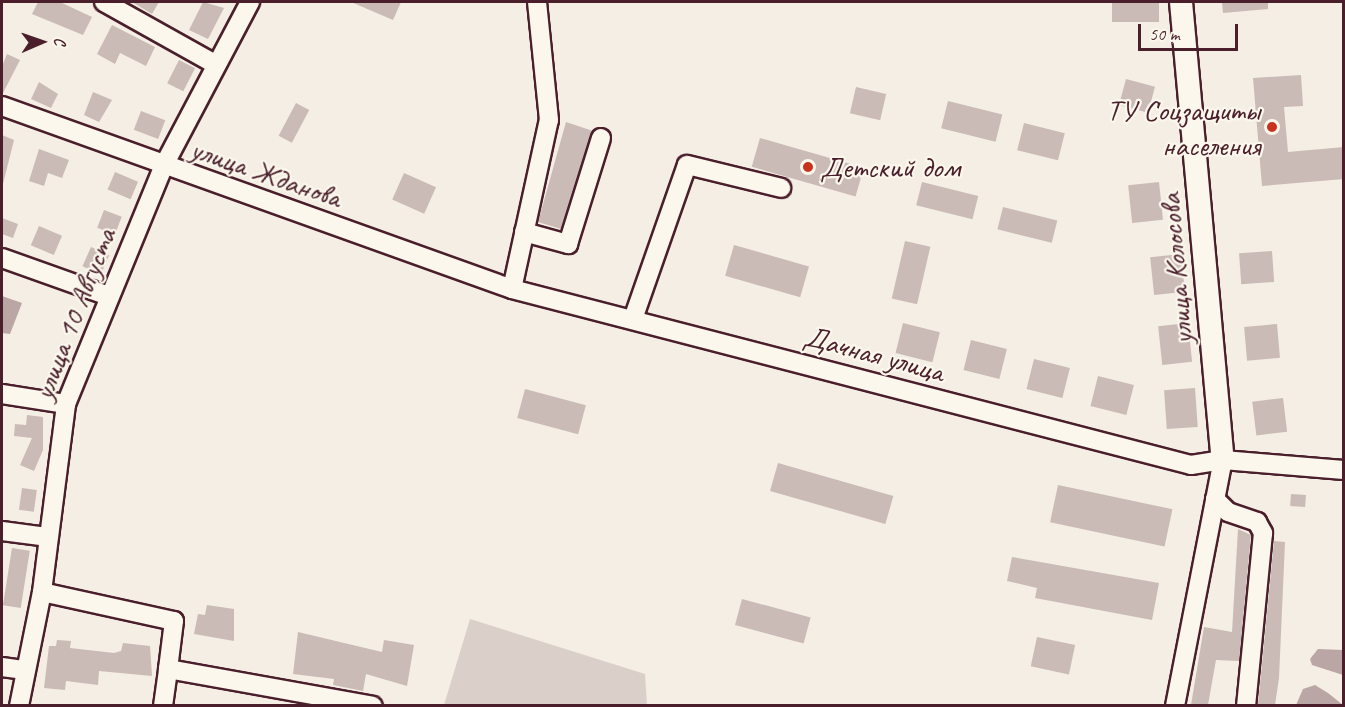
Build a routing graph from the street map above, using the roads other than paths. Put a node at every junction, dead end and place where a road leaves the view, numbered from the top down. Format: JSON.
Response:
{"nodes":[{"id":1,"x":104,"y":2,"type":"edge"},
{"id":2,"x":250,"y":2,"type":"edge"},
{"id":3,"x":537,"y":2,"type":"edge"},
{"id":4,"x":1181,"y":2,"type":"edge"},
{"id":5,"x":215,"y":64,"type":"junction"},
{"id":6,"x":2,"y":106,"type":"edge"},
{"id":7,"x":601,"y":138,"type":"dead end"},
{"id":8,"x":163,"y":167,"type":"junction"},
{"id":9,"x":781,"y":188,"type":"dead end"},
{"id":10,"x":525,"y":232,"type":"junction"},
{"id":11,"x":2,"y":258,"type":"edge"},
{"id":12,"x":512,"y":289,"type":"junction"},
{"id":13,"x":109,"y":296,"type":"junction"},
{"id":14,"x":633,"y":319,"type":"junction"},
{"id":15,"x":2,"y":394,"type":"edge"},
{"id":16,"x":66,"y":404,"type":"junction"},
{"id":17,"x":1223,"y":460,"type":"junction"},
{"id":18,"x":1344,"y":470,"type":"edge"},
{"id":19,"x":1215,"y":499,"type":"junction"},
{"id":20,"x":2,"y":531,"type":"edge"},
{"id":21,"x":47,"y":537,"type":"junction"},
{"id":22,"x":42,"y":592,"type":"junction"},
{"id":23,"x":2,"y":667,"type":"edge"},
{"id":24,"x":168,"y":669,"type":"junction"},
{"id":25,"x":23,"y":670,"type":"junction"},
{"id":26,"x":19,"y":705,"type":"edge"},
{"id":27,"x":163,"y":705,"type":"edge"},
{"id":28,"x":373,"y":705,"type":"edge"},
{"id":29,"x":1175,"y":705,"type":"edge"},
{"id":30,"x":1246,"y":705,"type":"edge"}],
"edges":[{"from":1,"to":5,"type":"street"},
{"from":2,"to":5,"type":"street","name":"улица 10 Августа"},
{"from":3,"to":10,"type":"street"},
{"from":4,"to":17,"type":"main road","name":"улица Колосова"},
{"from":5,"to":8,"type":"street","name":"улица 10 Августа"},
{"from":6,"to":8,"type":"street","name":"улица Жданова"},
{"from":7,"to":10,"type":"street"},
{"from":8,"to":12,"type":"street","name":"улица Жданова"},
{"from":8,"to":13,"type":"street","name":"улица 10 Августа"},
{"from":9,"to":14,"type":"street"},
{"from":10,"to":12,"type":"street"},
{"from":11,"to":13,"type":"street"},
{"from":12,"to":14,"type":"street","name":"Дачная улица"},
{"from":13,"to":16,"type":"street","name":"улица 10 Августа"},
{"from":14,"to":17,"type":"street","name":"Дачная улица"},
{"from":15,"to":16,"type":"street"},
{"from":16,"to":21,"type":"street","name":"улица 10 Августа"},
{"from":17,"to":18,"type":"street","name":"Дачная улица"},
{"from":17,"to":19,"type":"street"},
{"from":19,"to":29,"type":"street"},
{"from":19,"to":30,"type":"street"},
{"from":20,"to":21,"type":"street"},
{"from":21,"to":22,"type":"street","name":"улица 10 Августа"},
{"from":22,"to":24,"type":"street"},
{"from":22,"to":25,"type":"street","name":"улица 10 Августа"},
{"from":23,"to":25,"type":"street"},
{"from":24,"to":27,"type":"street"},
{"from":24,"to":28,"type":"street"},
{"from":25,"to":26,"type":"street","name":"улица 10 Августа"}]}
